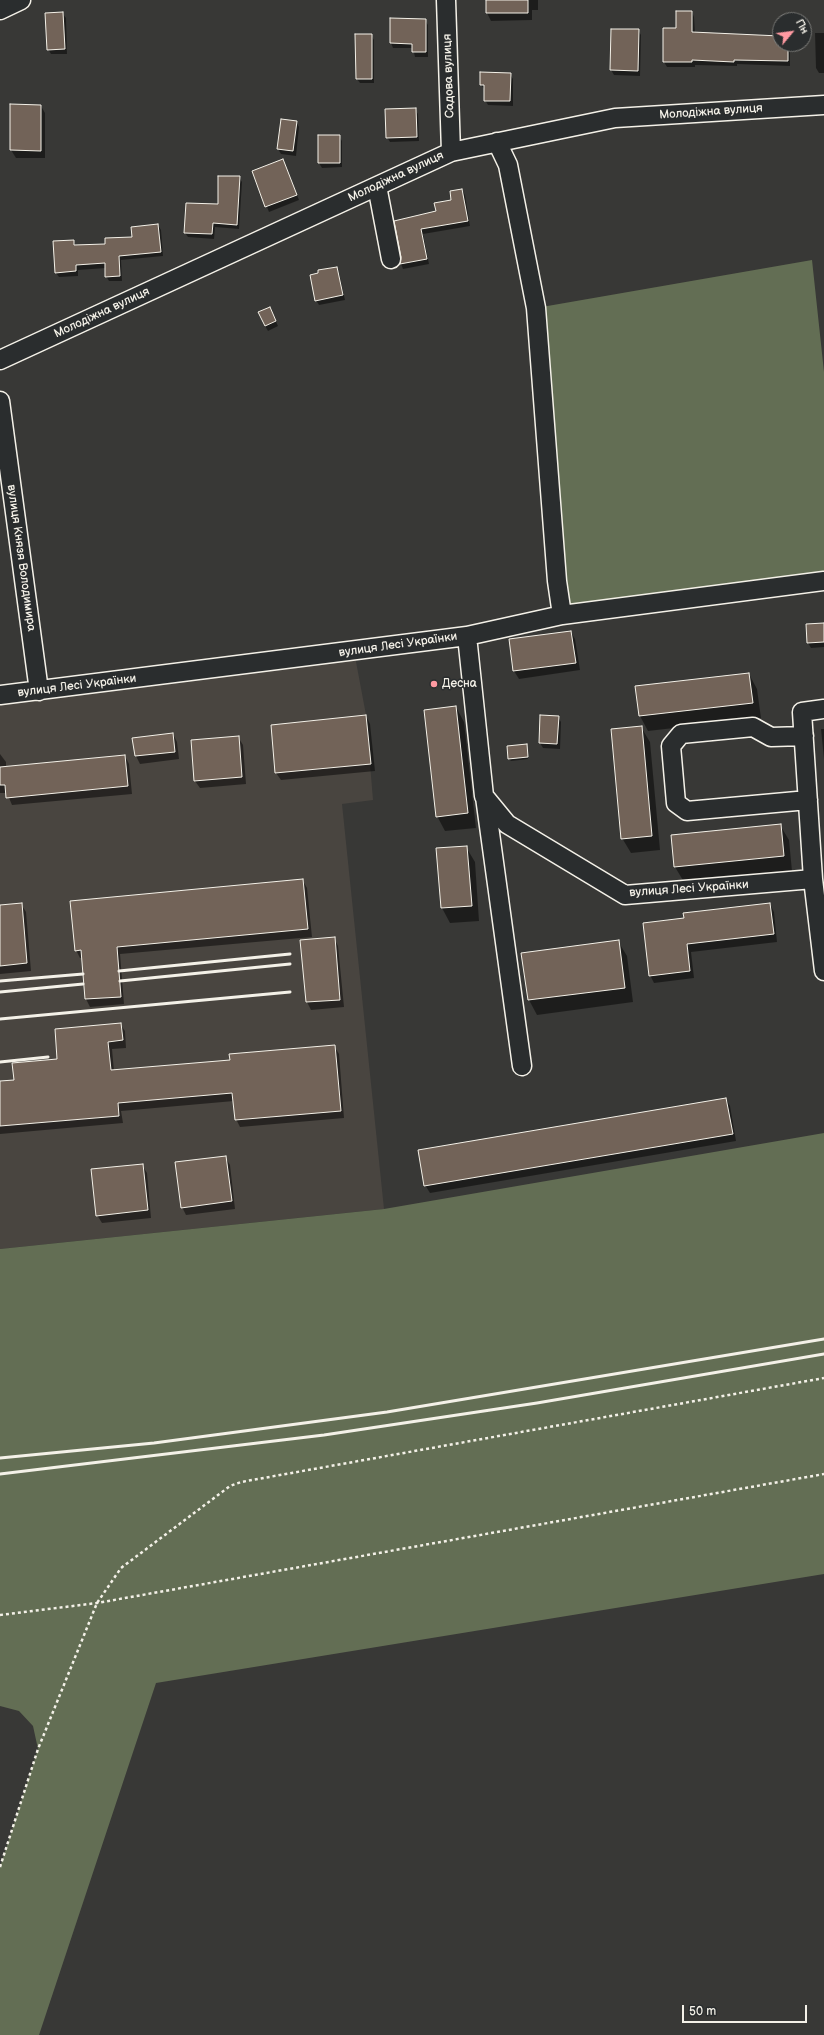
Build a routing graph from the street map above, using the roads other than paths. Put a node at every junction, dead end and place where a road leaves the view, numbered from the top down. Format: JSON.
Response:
{"nodes":[{"id":1,"x":21,"y":0,"type":"edge"},
{"id":2,"x":446,"y":0,"type":"edge"},
{"id":3,"x":0,"y":10,"type":"edge"},
{"id":4,"x":824,"y":105,"type":"edge"},
{"id":5,"x":497,"y":142,"type":"junction"},
{"id":6,"x":451,"y":152,"type":"junction"},
{"id":7,"x":377,"y":186,"type":"junction"},
{"id":8,"x":391,"y":259,"type":"dead end"},
{"id":9,"x":0,"y":360,"type":"edge"},
{"id":10,"x":0,"y":401,"type":"edge"},
{"id":11,"x":824,"y":581,"type":"edge"},
{"id":12,"x":562,"y":615,"type":"junction"},
{"id":13,"x":467,"y":636,"type":"junction"},
{"id":14,"x":39,"y":691,"type":"junction"},
{"id":15,"x":0,"y":695,"type":"edge"},
{"id":16,"x":824,"y":709,"type":"edge"},
{"id":17,"x":804,"y":736,"type":"junction"},
{"id":18,"x":484,"y":796,"type":"junction"},
{"id":19,"x":808,"y":800,"type":"junction"},
{"id":20,"x":813,"y":879,"type":"junction"},
{"id":21,"x":824,"y":971,"type":"edge"},
{"id":22,"x":522,"y":1066,"type":"dead end"}],
"edges":[{"from":1,"to":3,"type":"street"},
{"from":2,"to":6,"type":"street","name":"Садова вулиця"},
{"from":4,"to":5,"type":"street","name":"Молодіжна вулиця"},
{"from":5,"to":6,"type":"street","name":"Молодіжна вулиця"},
{"from":5,"to":12,"type":"street"},
{"from":6,"to":7,"type":"street","name":"Молодіжна вулиця"},
{"from":7,"to":8,"type":"street"},
{"from":7,"to":9,"type":"street","name":"Молодіжна вулиця"},
{"from":10,"to":14,"type":"street","name":"вулиця Князя Володимира"},
{"from":11,"to":12,"type":"street"},
{"from":12,"to":13,"type":"street"},
{"from":13,"to":14,"type":"street","name":"вулиця Лесі Українки"},
{"from":13,"to":18,"type":"street","name":"вулиця Лесі Українки"},
{"from":14,"to":15,"type":"street","name":"вулиця Лесі Українки"},
{"from":16,"to":17,"type":"street"},
{"from":17,"to":19,"type":"street"},
{"from":17,"to":19,"type":"street"},
{"from":18,"to":20,"type":"street","name":"вулиця Лесі Українки"},
{"from":18,"to":22,"type":"street"},
{"from":19,"to":20,"type":"street"},
{"from":20,"to":21,"type":"street"}]}
